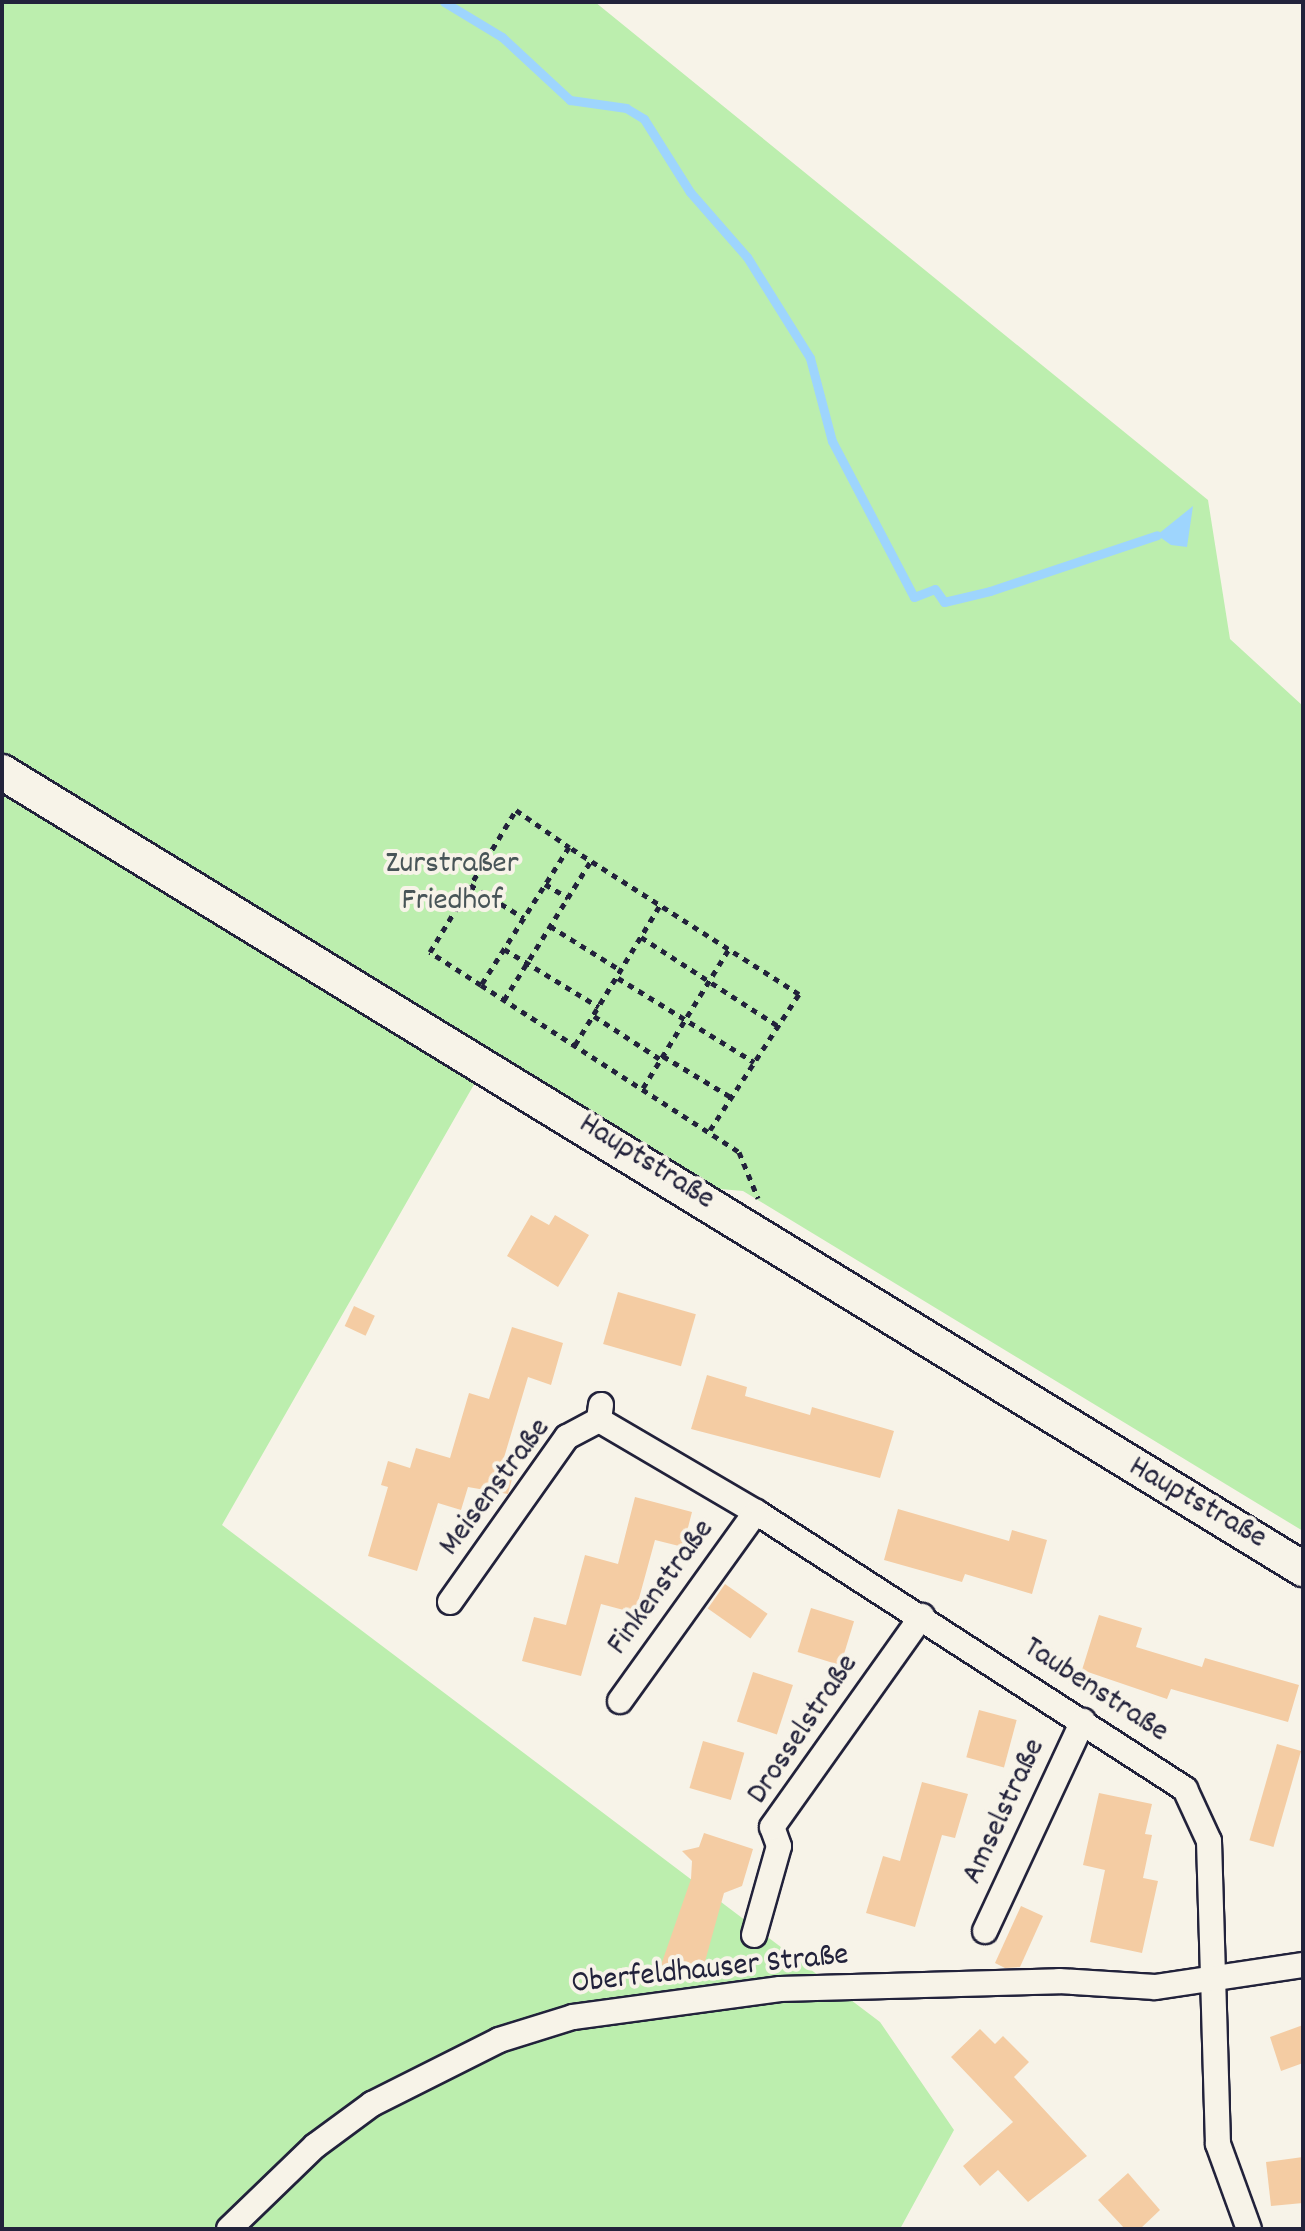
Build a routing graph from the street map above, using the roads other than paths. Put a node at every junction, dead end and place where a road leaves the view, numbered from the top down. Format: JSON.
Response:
{"nodes":[{"id":1,"x":2,"y":772,"type":"edge"},
{"id":2,"x":600,"y":1412,"type":"joint"},
{"id":3,"x":756,"y":1512,"type":"junction"},
{"id":4,"x":1298,"y":1563,"type":"edge"},
{"id":5,"x":450,"y":1602,"type":"dead end"},
{"id":6,"x":922,"y":1616,"type":"junction"},
{"id":7,"x":620,"y":1701,"type":"dead end"},
{"id":8,"x":1083,"y":1721,"type":"junction"},
{"id":9,"x":985,"y":1931,"type":"dead end"},
{"id":10,"x":754,"y":1935,"type":"dead end"},
{"id":11,"x":1303,"y":1965,"type":"edge"},
{"id":12,"x":1214,"y":1980,"type":"junction"},
{"id":13,"x":229,"y":2229,"type":"edge"},
{"id":14,"x":1249,"y":2229,"type":"edge"}],
"edges":[{"from":1,"to":4,"type":"main road","name":"Hauptstraße"},
{"from":2,"to":3,"type":"street","name":"Taubenstraße"},
{"from":2,"to":5,"type":"street","name":"Meisenstraße"},
{"from":3,"to":6,"type":"street","name":"Taubenstraße"},
{"from":3,"to":7,"type":"street","name":"Finkenstraße"},
{"from":6,"to":8,"type":"street","name":"Taubenstraße"},
{"from":6,"to":10,"type":"street","name":"Drosselstraße"},
{"from":8,"to":9,"type":"street","name":"Amselstraße"},
{"from":8,"to":12,"type":"street","name":"Taubenstraße"},
{"from":11,"to":12,"type":"street","name":"Oberfeldhauser Straße"},
{"from":12,"to":13,"type":"street","name":"Oberfeldhauser Straße"},
{"from":12,"to":14,"type":"street","name":"Taubenstraße"}]}
